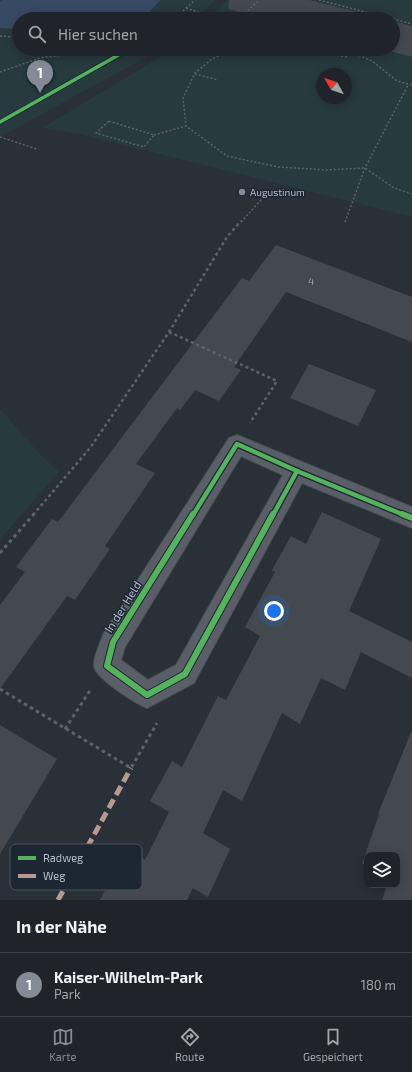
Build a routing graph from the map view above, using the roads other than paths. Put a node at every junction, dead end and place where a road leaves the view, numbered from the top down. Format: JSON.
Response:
{"nodes":[{"id":1,"x":297,"y":471,"type":"junction"},
{"id":2,"x":412,"y":518,"type":"edge"}],
"edges":[{"from":1,"to":1,"type":"street","name":"In der Held"},
{"from":1,"to":2,"type":"street"}]}
